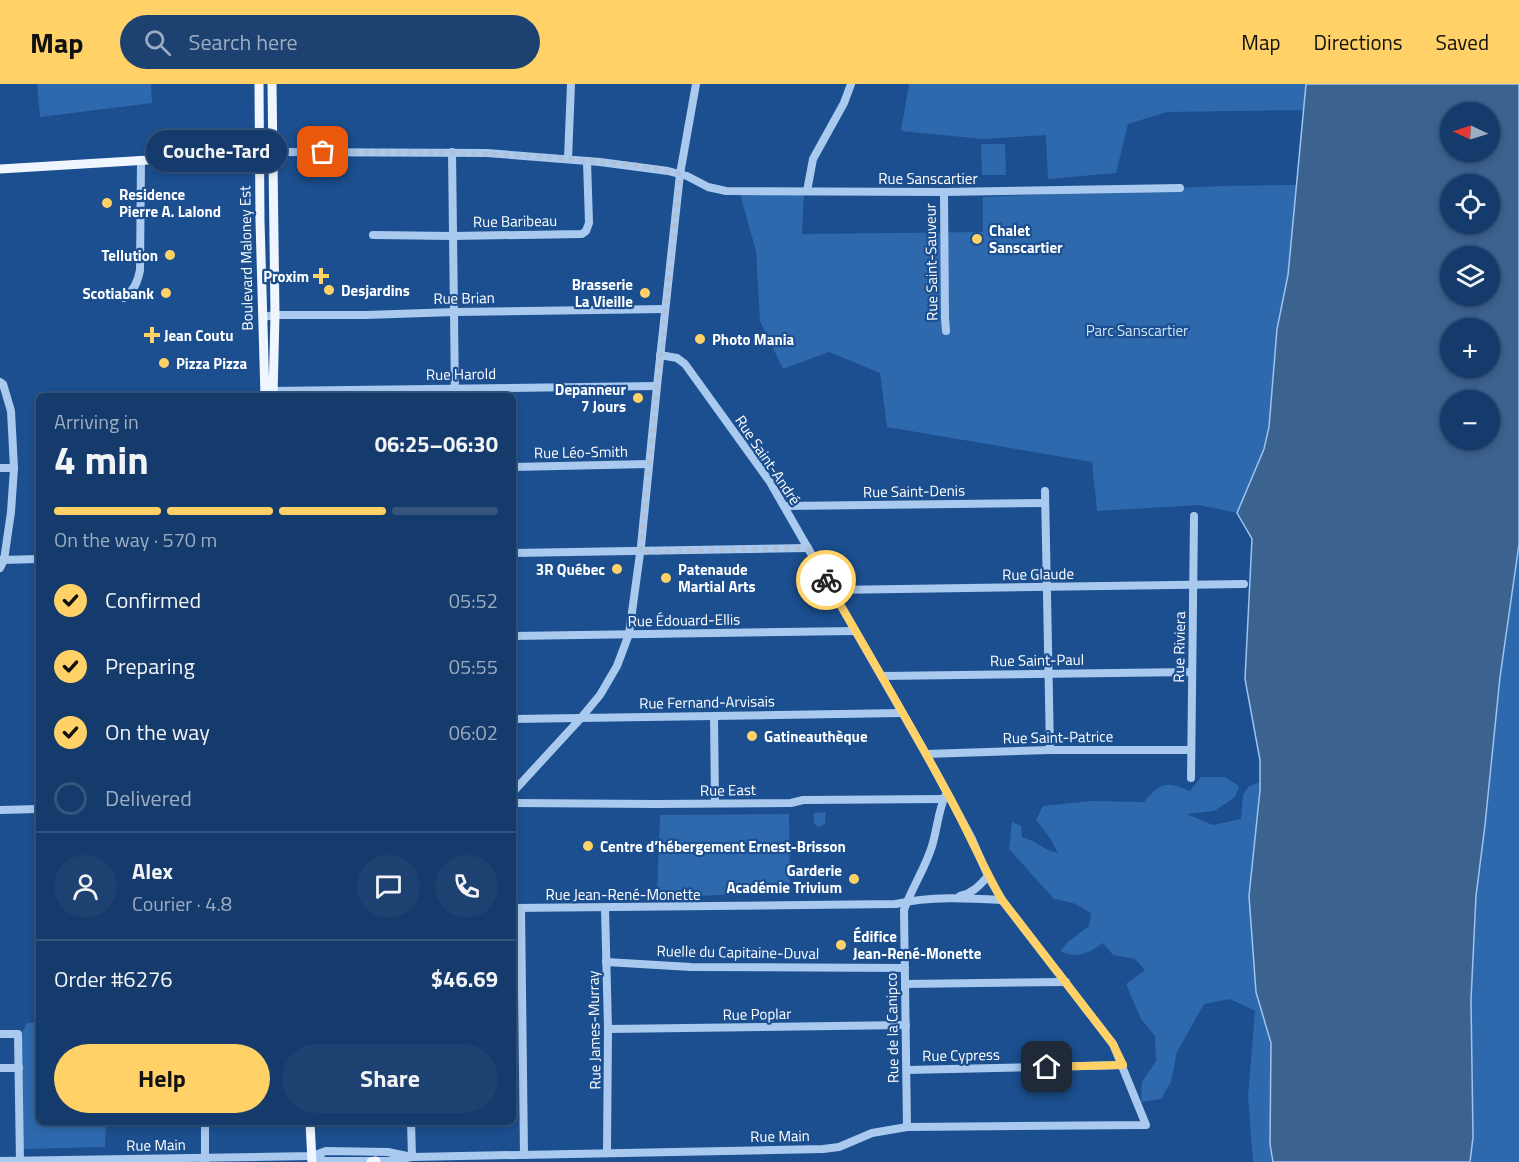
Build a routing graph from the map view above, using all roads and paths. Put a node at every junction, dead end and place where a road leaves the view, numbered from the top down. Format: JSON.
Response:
{"nodes":[{"id":1,"x":259,"y":84,"type":"edge"},
{"id":2,"x":272,"y":84,"type":"edge"},
{"id":3,"x":571,"y":84,"type":"edge"},
{"id":4,"x":696,"y":84,"type":"edge"},
{"id":5,"x":850,"y":84,"type":"edge"},
{"id":6,"x":273,"y":152,"type":"junction"},
{"id":7,"x":452,"y":152,"type":"junction"},
{"id":8,"x":260,"y":153,"type":"junction"},
{"id":9,"x":568,"y":159,"type":"junction"},
{"id":10,"x":141,"y":160,"type":"junction"},
{"id":11,"x":587,"y":161,"type":"junction"},
{"id":12,"x":0,"y":169,"type":"edge"},
{"id":13,"x":680,"y":174,"type":"junction"},
{"id":14,"x":1180,"y":188,"type":"dead end"},
{"id":15,"x":807,"y":191,"type":"junction"},
{"id":16,"x":944,"y":192,"type":"junction"},
{"id":17,"x":373,"y":235,"type":"dead end"},
{"id":18,"x":453,"y":236,"type":"junction"},
{"id":19,"x":124,"y":298,"type":"dead end"},
{"id":20,"x":665,"y":309,"type":"junction"},
{"id":21,"x":454,"y":312,"type":"junction"},
{"id":22,"x":275,"y":315,"type":"junction"},
{"id":23,"x":263,"y":317,"type":"junction"},
{"id":24,"x":946,"y":332,"type":"dead end"},
{"id":25,"x":660,"y":355,"type":"junction"},
{"id":26,"x":0,"y":382,"type":"edge"},
{"id":27,"x":657,"y":386,"type":"junction"},
{"id":28,"x":455,"y":392,"type":"edge"},
{"id":29,"x":269,"y":393,"type":"edge"},
{"id":30,"x":269,"y":393,"type":"edge"},
{"id":31,"x":362,"y":393,"type":"edge"},
{"id":32,"x":649,"y":464,"type":"junction"},
{"id":33,"x":516,"y":467,"type":"edge"},
{"id":34,"x":0,"y":468,"type":"edge"},
{"id":35,"x":14,"y":468,"type":"junction"},
{"id":36,"x":1045,"y":491,"type":"dead end"},
{"id":37,"x":1045,"y":503,"type":"junction"},
{"id":38,"x":784,"y":506,"type":"junction"},
{"id":39,"x":1194,"y":516,"type":"dead end"},
{"id":40,"x":808,"y":548,"type":"junction"},
{"id":41,"x":640,"y":552,"type":"junction"},
{"id":42,"x":516,"y":553,"type":"edge"},
{"id":43,"x":36,"y":559,"type":"edge"},
{"id":44,"x":2,"y":560,"type":"edge"},
{"id":45,"x":0,"y":568,"type":"edge"},
{"id":46,"x":1244,"y":584,"type":"dead end"},
{"id":47,"x":1193,"y":585,"type":"junction"},
{"id":48,"x":1047,"y":588,"type":"junction"},
{"id":49,"x":832,"y":590,"type":"junction"},
{"id":50,"x":855,"y":631,"type":"junction"},
{"id":51,"x":629,"y":634,"type":"junction"},
{"id":52,"x":516,"y":636,"type":"edge"},
{"id":53,"x":1192,"y":672,"type":"junction"},
{"id":54,"x":1049,"y":673,"type":"junction"},
{"id":55,"x":882,"y":675,"type":"junction"},
{"id":56,"x":902,"y":713,"type":"junction"},
{"id":57,"x":714,"y":716,"type":"junction"},
{"id":58,"x":581,"y":718,"type":"junction"},
{"id":59,"x":516,"y":719,"type":"edge"},
{"id":60,"x":1050,"y":750,"type":"junction"},
{"id":61,"x":1191,"y":750,"type":"junction"},
{"id":62,"x":926,"y":754,"type":"junction"},
{"id":63,"x":1191,"y":778,"type":"dead end"},
{"id":64,"x":516,"y":789,"type":"edge"},
{"id":65,"x":945,"y":796,"type":"junction"},
{"id":66,"x":516,"y":802,"type":"edge"},
{"id":67,"x":715,"y":804,"type":"junction"},
{"id":68,"x":36,"y":809,"type":"edge"},
{"id":69,"x":0,"y":810,"type":"edge"},
{"id":70,"x":988,"y":876,"type":"junction"},
{"id":71,"x":950,"y":899,"type":"junction"},
{"id":72,"x":1002,"y":900,"type":"junction"},
{"id":73,"x":907,"y":901,"type":"junction"},
{"id":74,"x":517,"y":908,"type":"edge"},
{"id":75,"x":605,"y":908,"type":"junction"},
{"id":76,"x":606,"y":962,"type":"junction"},
{"id":77,"x":905,"y":968,"type":"junction"},
{"id":78,"x":1066,"y":982,"type":"junction"},
{"id":79,"x":905,"y":984,"type":"junction"},
{"id":80,"x":906,"y":1025,"type":"junction"},
{"id":81,"x":608,"y":1029,"type":"junction"},
{"id":82,"x":522,"y":1030,"type":"junction"},
{"id":83,"x":516,"y":1031,"type":"edge"},
{"id":84,"x":0,"y":1034,"type":"edge"},
{"id":85,"x":1123,"y":1065,"type":"junction"},
{"id":86,"x":0,"y":1068,"type":"edge"},
{"id":87,"x":19,"y":1068,"type":"junction"},
{"id":88,"x":907,"y":1070,"type":"junction"},
{"id":89,"x":205,"y":1125,"type":"edge"},
{"id":90,"x":310,"y":1125,"type":"edge"},
{"id":91,"x":411,"y":1125,"type":"edge"},
{"id":92,"x":1146,"y":1125,"type":"joint"},
{"id":93,"x":907,"y":1127,"type":"junction"},
{"id":94,"x":608,"y":1152,"type":"junction"},
{"id":95,"x":524,"y":1155,"type":"junction"},
{"id":96,"x":412,"y":1157,"type":"junction"},
{"id":97,"x":312,"y":1159,"type":"edge"},
{"id":98,"x":205,"y":1160,"type":"edge"},
{"id":99,"x":0,"y":1161,"type":"edge"},
{"id":100,"x":20,"y":1161,"type":"edge"},
{"id":101,"x":373,"y":1162,"type":"edge"}],
"edges":[{"from":1,"to":8,"type":"main road","name":"Boulevard Maloney Est"},
{"from":2,"to":6,"type":"main road","name":"Boulevard Maloney Est"},
{"from":3,"to":9,"type":"street"},
{"from":4,"to":13,"type":"street"},
{"from":5,"to":15,"type":"street"},
{"from":6,"to":7,"type":"street","name":"Rue Sanscartier"},
{"from":6,"to":8,"type":"main road"},
{"from":6,"to":22,"type":"main road","name":"Boulevard Maloney Est"},
{"from":7,"to":9,"type":"street","name":"Rue Sanscartier"},
{"from":7,"to":18,"type":"street"},
{"from":8,"to":10,"type":"main road"},
{"from":8,"to":23,"type":"main road","name":"Boulevard Maloney Est"},
{"from":9,"to":11,"type":"street","name":"Rue Sanscartier"},
{"from":10,"to":12,"type":"main road"},
{"from":10,"to":19,"type":"street"},
{"from":11,"to":13,"type":"street","name":"Rue Sanscartier"},
{"from":11,"to":18,"type":"street","name":"Rue Baribeau"},
{"from":13,"to":15,"type":"street","name":"Rue Sanscartier"},
{"from":13,"to":20,"type":"street"},
{"from":14,"to":16,"type":"street","name":"Rue Sanscartier"},
{"from":15,"to":16,"type":"street","name":"Rue Sanscartier"},
{"from":16,"to":24,"type":"street","name":"Rue Saint-Sauveur"},
{"from":17,"to":18,"type":"street","name":"Rue Baribeau"},
{"from":18,"to":21,"type":"street"},
{"from":20,"to":21,"type":"street","name":"Rue Brian"},
{"from":20,"to":25,"type":"street"},
{"from":21,"to":22,"type":"street","name":"Rue Brian"},
{"from":21,"to":28,"type":"street"},
{"from":22,"to":23,"type":"street","name":"Rue Brian"},
{"from":22,"to":29,"type":"main road","name":"Boulevard Maloney Est"},
{"from":23,"to":30,"type":"main road","name":"Boulevard Maloney Est"},
{"from":25,"to":27,"type":"street"},
{"from":25,"to":38,"type":"street","name":"Rue Saint-André"},
{"from":26,"to":35,"type":"street"},
{"from":27,"to":28,"type":"street","name":"Rue Harold"},
{"from":27,"to":32,"type":"street"},
{"from":28,"to":31,"type":"street","name":"Rue Harold"},
{"from":32,"to":33,"type":"street","name":"Rue Léo-Smith"},
{"from":32,"to":41,"type":"street"},
{"from":34,"to":35,"type":"street"},
{"from":35,"to":44,"type":"street"},
{"from":36,"to":37,"type":"street"},
{"from":37,"to":38,"type":"street","name":"Rue Saint-Denis"},
{"from":37,"to":48,"type":"street"},
{"from":38,"to":40,"type":"street","name":"Rue Saint-André"},
{"from":39,"to":47,"type":"street","name":"Rue Riviera"},
{"from":40,"to":41,"type":"street"},
{"from":40,"to":49,"type":"street","name":"Rue Saint-André"},
{"from":41,"to":42,"type":"street"},
{"from":41,"to":51,"type":"street"},
{"from":43,"to":44,"type":"street"},
{"from":44,"to":45,"type":"street"},
{"from":46,"to":47,"type":"street","name":"Rue Glaude"},
{"from":47,"to":48,"type":"street","name":"Rue Glaude"},
{"from":47,"to":53,"type":"street","name":"Rue Riviera"},
{"from":48,"to":49,"type":"street","name":"Rue Glaude"},
{"from":48,"to":54,"type":"street"},
{"from":49,"to":50,"type":"street","name":"Rue Saint-André"},
{"from":50,"to":51,"type":"street","name":"Rue Édouard-Ellis"},
{"from":50,"to":55,"type":"street","name":"Rue Saint-André"},
{"from":51,"to":52,"type":"street","name":"Rue Édouard-Ellis"},
{"from":51,"to":58,"type":"street"},
{"from":53,"to":54,"type":"street","name":"Rue Saint-Paul"},
{"from":53,"to":61,"type":"street","name":"Rue Riviera"},
{"from":54,"to":55,"type":"street","name":"Rue Saint-Paul"},
{"from":54,"to":60,"type":"street"},
{"from":55,"to":56,"type":"street","name":"Rue Saint-André"},
{"from":56,"to":57,"type":"street","name":"Rue Fernand-Arvisais"},
{"from":56,"to":62,"type":"street","name":"Rue Saint-André"},
{"from":57,"to":58,"type":"street","name":"Rue Fernand-Arvisais"},
{"from":57,"to":67,"type":"street"},
{"from":58,"to":59,"type":"street","name":"Rue Fernand-Arvisais"},
{"from":58,"to":64,"type":"street"},
{"from":60,"to":61,"type":"street","name":"Rue Saint-Patrice"},
{"from":60,"to":62,"type":"street","name":"Rue Saint-Patrice"},
{"from":61,"to":63,"type":"street","name":"Rue Riviera"},
{"from":62,"to":65,"type":"street","name":"Rue Saint-André"},
{"from":65,"to":67,"type":"street","name":"Rue East"},
{"from":65,"to":70,"type":"street","name":"Rue Saint-André"},
{"from":65,"to":73,"type":"street","name":"Rue de la Canipco"},
{"from":66,"to":67,"type":"street","name":"Rue East"},
{"from":68,"to":69,"type":"street"},
{"from":70,"to":71,"type":"street","name":"Rue Jean-René-Monette"},
{"from":70,"to":72,"type":"street","name":"Rue Saint-André"},
{"from":71,"to":72,"type":"street","name":"Rue Jean-René-Monette"},
{"from":71,"to":73,"type":"street","name":"Rue Jean-René-Monette"},
{"from":72,"to":78,"type":"street","name":"Rue Saint-André"},
{"from":73,"to":75,"type":"street","name":"Rue Jean-René-Monette"},
{"from":73,"to":77,"type":"street","name":"Rue de la Canipco"},
{"from":74,"to":75,"type":"street","name":"Rue Jean-René-Monette"},
{"from":74,"to":82,"type":"street"},
{"from":75,"to":76,"type":"street","name":"Rue James-Murray"},
{"from":76,"to":77,"type":"street","name":"Ruelle du Capitaine-Duval"},
{"from":76,"to":81,"type":"street","name":"Rue James-Murray"},
{"from":77,"to":79,"type":"street","name":"Rue de la Canipco"},
{"from":78,"to":79,"type":"street"},
{"from":78,"to":85,"type":"street","name":"Rue Saint-André"},
{"from":79,"to":80,"type":"street","name":"Rue de la Canipco"},
{"from":80,"to":81,"type":"street","name":"Rue Poplar"},
{"from":80,"to":88,"type":"street","name":"Rue de la Canipco"},
{"from":81,"to":94,"type":"street","name":"Rue James-Murray"},
{"from":82,"to":83,"type":"street"},
{"from":82,"to":95,"type":"street"},
{"from":84,"to":87,"type":"street"},
{"from":85,"to":88,"type":"street","name":"Rue Cypress"},
{"from":85,"to":92,"type":"street","name":"Rue Saint-André"},
{"from":86,"to":87,"type":"street"},
{"from":87,"to":100,"type":"street"},
{"from":88,"to":93,"type":"street","name":"Rue de la Canipco"},
{"from":89,"to":98,"type":"street"},
{"from":90,"to":97,"type":"main road"},
{"from":91,"to":96,"type":"street"},
{"from":92,"to":93,"type":"street","name":"Rue Main"},
{"from":93,"to":94,"type":"street","name":"Rue Main"},
{"from":94,"to":95,"type":"street","name":"Rue Main"},
{"from":95,"to":96,"type":"street","name":"Rue Main"},
{"from":96,"to":97,"type":"street","name":"Rue Main"},
{"from":96,"to":101,"type":"street","name":"Rue Main"},
{"from":97,"to":98,"type":"street","name":"Rue Main"},
{"from":97,"to":101,"type":"street","name":"Rue Main"},
{"from":98,"to":100,"type":"street","name":"Rue Main"},
{"from":99,"to":100,"type":"street","name":"Rue Main"}]}
